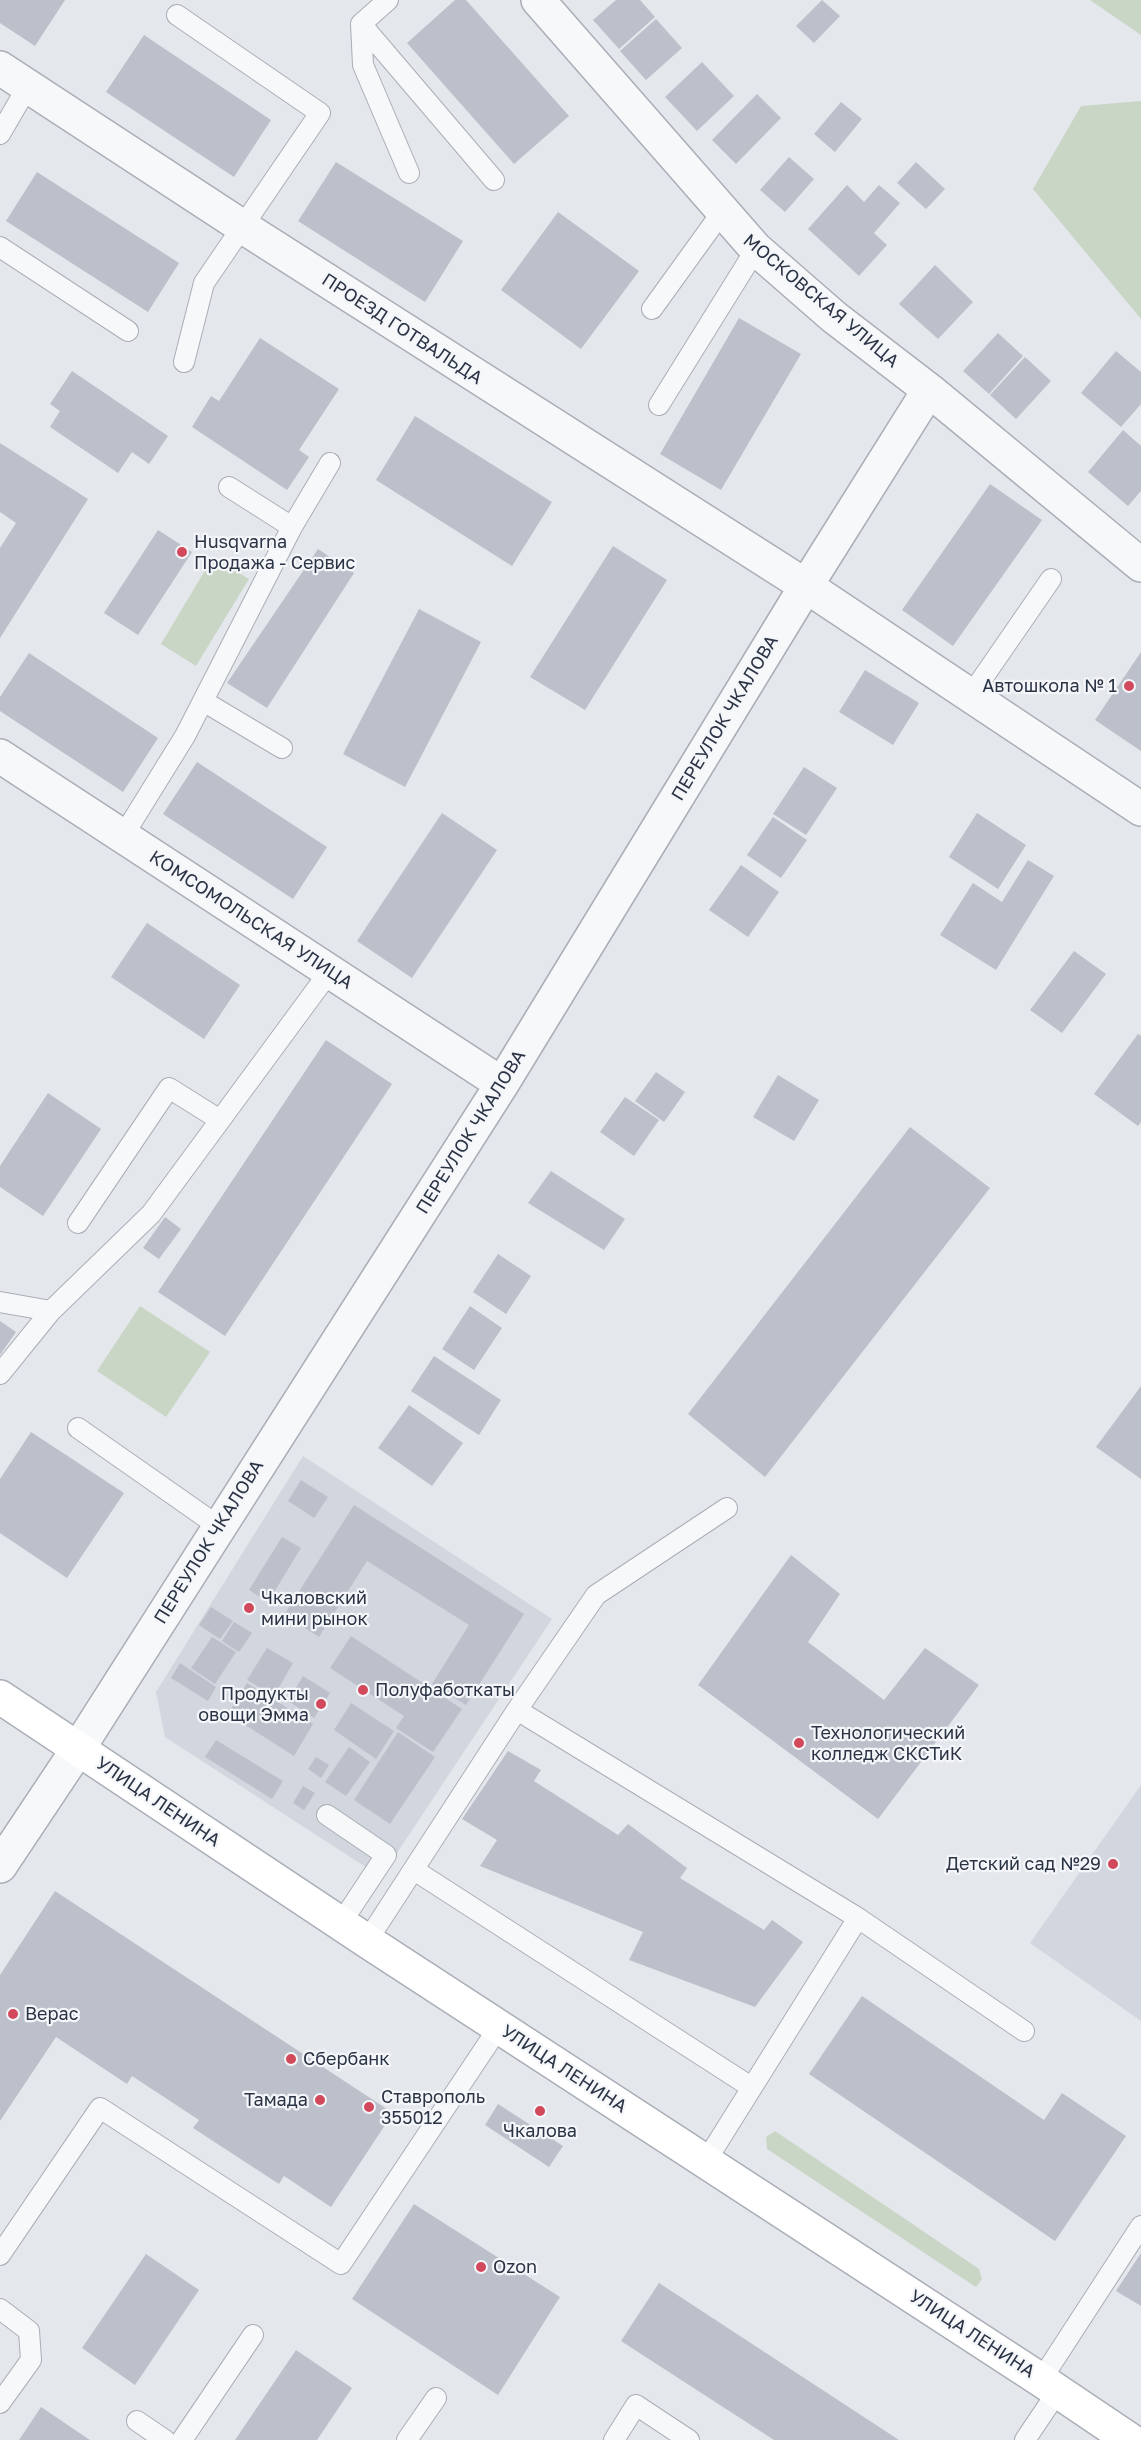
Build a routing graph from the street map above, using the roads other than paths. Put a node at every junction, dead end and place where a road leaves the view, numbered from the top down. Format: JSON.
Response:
{"nodes":[{"id":1,"x":388,"y":0,"type":"edge"},
{"id":2,"x":538,"y":0,"type":"edge"},
{"id":3,"x":177,"y":15,"type":"dead end"},
{"id":4,"x":361,"y":24,"type":"junction"},
{"id":5,"x":0,"y":68,"type":"edge"},
{"id":6,"x":28,"y":86,"type":"junction"},
{"id":7,"x":0,"y":134,"type":"edge"},
{"id":8,"x":409,"y":172,"type":"dead end"},
{"id":9,"x":494,"y":180,"type":"dead end"},
{"id":10,"x":722,"y":212,"type":"junction"},
{"id":11,"x":243,"y":227,"type":"junction"},
{"id":12,"x":0,"y":247,"type":"edge"},
{"id":13,"x":756,"y":249,"type":"junction"},
{"id":14,"x":652,"y":309,"type":"dead end"},
{"id":15,"x":128,"y":331,"type":"dead end"},
{"id":16,"x":184,"y":362,"type":"dead end"},
{"id":17,"x":928,"y":390,"type":"junction"},
{"id":18,"x":659,"y":405,"type":"dead end"},
{"id":19,"x":330,"y":463,"type":"dead end"},
{"id":20,"x":229,"y":487,"type":"dead end"},
{"id":21,"x":292,"y":527,"type":"junction"},
{"id":22,"x":1141,"y":565,"type":"edge"},
{"id":23,"x":1051,"y":579,"type":"dead end"},
{"id":24,"x":806,"y":586,"type":"junction"},
{"id":25,"x":971,"y":695,"type":"junction"},
{"id":26,"x":203,"y":701,"type":"junction"},
{"id":27,"x":282,"y":748,"type":"dead end"},
{"id":28,"x":0,"y":756,"type":"edge"},
{"id":29,"x":1141,"y":809,"type":"edge"},
{"id":30,"x":123,"y":836,"type":"junction"},
{"id":31,"x":330,"y":971,"type":"junction"},
{"id":32,"x":502,"y":1084,"type":"junction"},
{"id":33,"x":220,"y":1120,"type":"junction"},
{"id":34,"x":78,"y":1224,"type":"dead end"},
{"id":35,"x":0,"y":1302,"type":"edge"},
{"id":36,"x":51,"y":1311,"type":"junction"},
{"id":37,"x":0,"y":1374,"type":"edge"},
{"id":38,"x":78,"y":1428,"type":"dead end"},
{"id":39,"x":728,"y":1508,"type":"dead end"},
{"id":40,"x":218,"y":1526,"type":"junction"},
{"id":41,"x":0,"y":1697,"type":"edge"},
{"id":42,"x":517,"y":1710,"type":"junction"},
{"id":43,"x":78,"y":1749,"type":"junction"},
{"id":44,"x":327,"y":1815,"type":"dead end"},
{"id":45,"x":0,"y":1866,"type":"edge"},
{"id":46,"x":414,"y":1870,"type":"junction"},
{"id":47,"x":858,"y":1918,"type":"junction"},
{"id":48,"x":354,"y":1932,"type":"junction"},
{"id":49,"x":499,"y":2027,"type":"junction"},
{"id":50,"x":1024,"y":2031,"type":"dead end"},
{"id":51,"x":751,"y":2087,"type":"junction"},
{"id":52,"x":706,"y":2161,"type":"junction"},
{"id":53,"x":1141,"y":2226,"type":"edge"},
{"id":54,"x":0,"y":2255,"type":"edge"},
{"id":55,"x":0,"y":2309,"type":"edge"},
{"id":56,"x":253,"y":2335,"type":"dead end"},
{"id":57,"x":1049,"y":2385,"type":"junction"},
{"id":58,"x":436,"y":2398,"type":"dead end"},
{"id":59,"x":0,"y":2403,"type":"edge"},
{"id":60,"x":137,"y":2421,"type":"dead end"},
{"id":61,"x":165,"y":2440,"type":"edge"},
{"id":62,"x":182,"y":2440,"type":"edge"},
{"id":63,"x":407,"y":2440,"type":"edge"},
{"id":64,"x":614,"y":2440,"type":"edge"},
{"id":65,"x":689,"y":2440,"type":"edge"},
{"id":66,"x":1025,"y":2440,"type":"edge"},
{"id":67,"x":1130,"y":2440,"type":"edge"}],
"edges":[{"from":1,"to":4,"type":"lane"},
{"from":2,"to":10,"type":"street","name":"МОСКОВСКАЯ УЛИЦА"},
{"from":3,"to":11,"type":"lane"},
{"from":4,"to":8,"type":"lane"},
{"from":4,"to":9,"type":"lane"},
{"from":5,"to":6,"type":"street","name":"ПРОЕЗД ГОТВАЛЬДА"},
{"from":6,"to":7,"type":"lane"},
{"from":6,"to":11,"type":"street","name":"ПРОЕЗД ГОТВАЛЬДА"},
{"from":10,"to":13,"type":"street","name":"МОСКОВСКАЯ УЛИЦА"},
{"from":10,"to":14,"type":"lane"},
{"from":11,"to":16,"type":"lane"},
{"from":11,"to":24,"type":"street","name":"ПРОЕЗД ГОТВАЛЬДА"},
{"from":12,"to":15,"type":"lane"},
{"from":13,"to":17,"type":"street","name":"МОСКОВСКАЯ УЛИЦА"},
{"from":13,"to":18,"type":"lane"},
{"from":17,"to":22,"type":"street","name":"МОСКОВСКАЯ УЛИЦА"},
{"from":17,"to":24,"type":"street","name":"ПЕРЕУЛОК ЧКАЛОВА"},
{"from":19,"to":21,"type":"lane"},
{"from":20,"to":21,"type":"lane"},
{"from":21,"to":26,"type":"lane"},
{"from":23,"to":25,"type":"lane"},
{"from":24,"to":25,"type":"street"},
{"from":24,"to":32,"type":"street","name":"ПЕРЕУЛОК ЧКАЛОВА"},
{"from":25,"to":29,"type":"street"},
{"from":26,"to":27,"type":"lane"},
{"from":26,"to":30,"type":"lane"},
{"from":28,"to":30,"type":"street","name":"КОМСОМОЛЬСКАЯ УЛИЦА"},
{"from":30,"to":31,"type":"street","name":"КОМСОМОЛЬСКАЯ УЛИЦА"},
{"from":31,"to":32,"type":"street","name":"КОМСОМОЛЬСКАЯ УЛИЦА"},
{"from":31,"to":33,"type":"lane"},
{"from":32,"to":40,"type":"street","name":"ПЕРЕУЛОК ЧКАЛОВА"},
{"from":33,"to":34,"type":"lane"},
{"from":33,"to":36,"type":"lane"},
{"from":35,"to":36,"type":"lane"},
{"from":36,"to":37,"type":"lane"},
{"from":38,"to":40,"type":"lane"},
{"from":39,"to":42,"type":"lane"},
{"from":40,"to":43,"type":"street","name":"ПЕРЕУЛОК ЧКАЛОВА"},
{"from":41,"to":43,"type":"main road","name":"УЛИЦА ЛЕНИНА"},
{"from":42,"to":46,"type":"lane"},
{"from":42,"to":47,"type":"lane"},
{"from":43,"to":45,"type":"street","name":"ПЕРЕУЛОК ЧКАЛОВА"},
{"from":43,"to":48,"type":"main road","name":"УЛИЦА ЛЕНИНА"},
{"from":44,"to":48,"type":"lane"},
{"from":46,"to":48,"type":"lane"},
{"from":46,"to":51,"type":"lane"},
{"from":47,"to":50,"type":"lane"},
{"from":47,"to":51,"type":"lane"},
{"from":48,"to":49,"type":"main road","name":"УЛИЦА ЛЕНИНА"},
{"from":49,"to":52,"type":"main road","name":"УЛИЦА ЛЕНИНА"},
{"from":49,"to":54,"type":"lane"},
{"from":51,"to":52,"type":"lane"},
{"from":52,"to":57,"type":"main road","name":"УЛИЦА ЛЕНИНА"},
{"from":53,"to":57,"type":"lane"},
{"from":55,"to":59,"type":"lane"},
{"from":56,"to":62,"type":"lane"},
{"from":57,"to":66,"type":"lane"},
{"from":57,"to":67,"type":"main road","name":"УЛИЦА ЛЕНИНА"},
{"from":58,"to":63,"type":"lane"},
{"from":60,"to":61,"type":"lane"},
{"from":64,"to":65,"type":"lane"}]}
